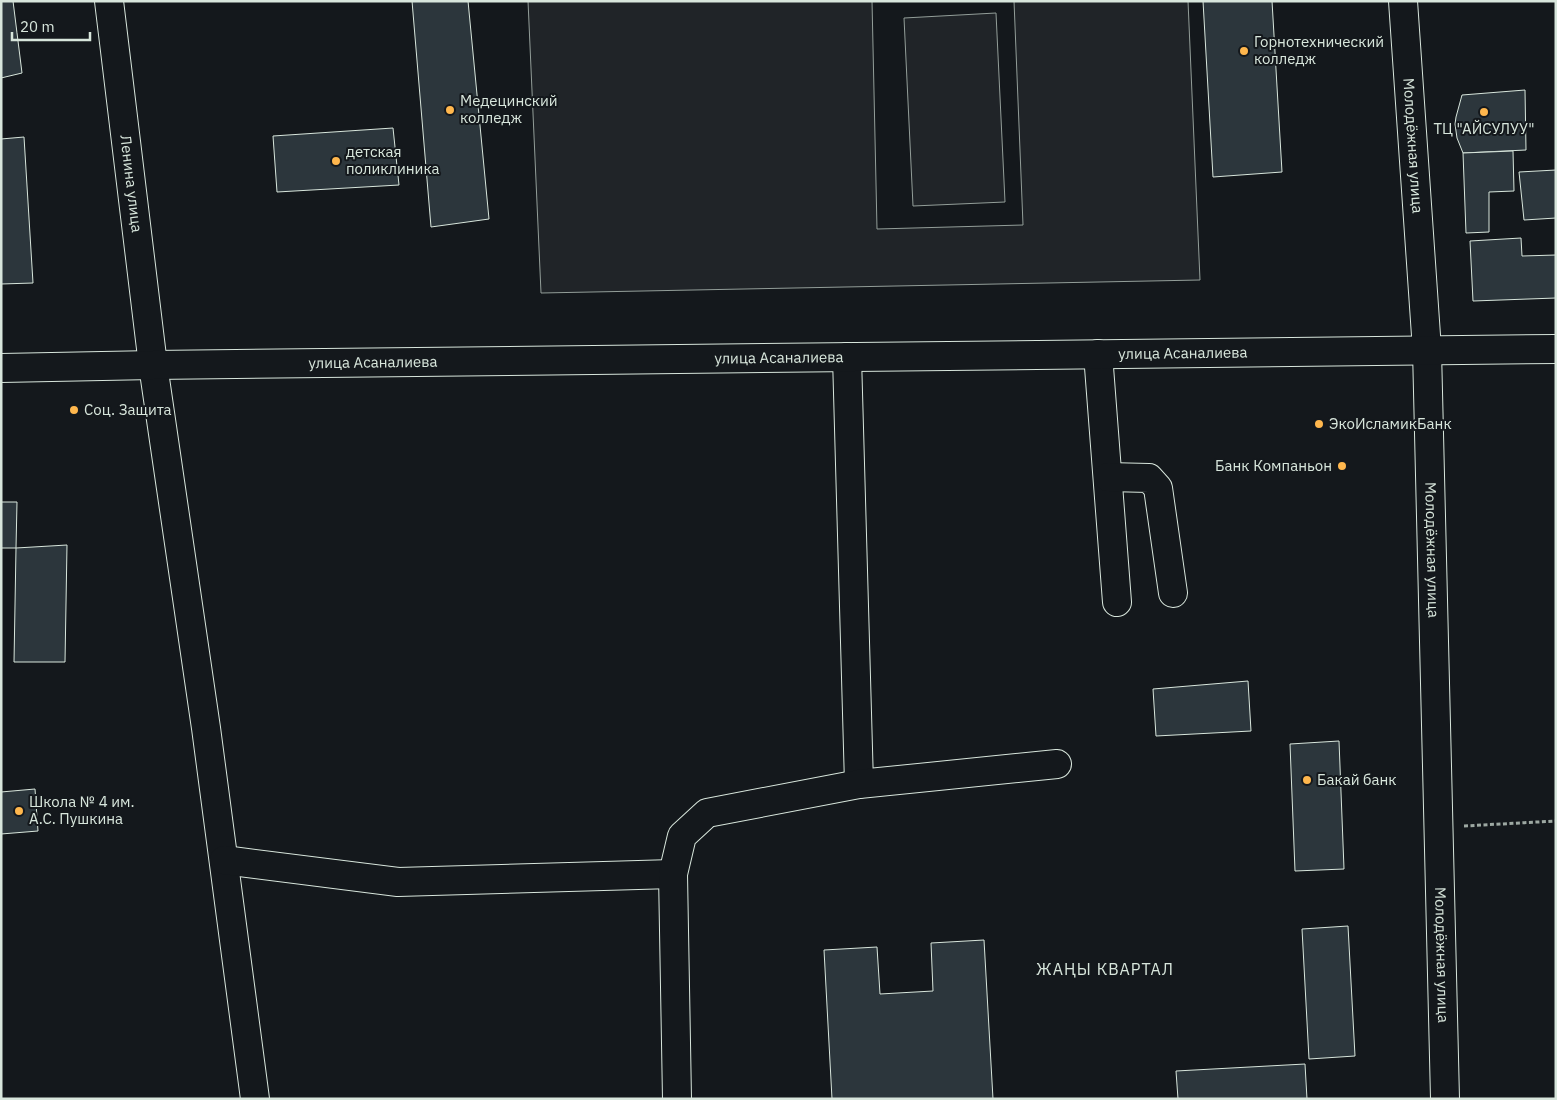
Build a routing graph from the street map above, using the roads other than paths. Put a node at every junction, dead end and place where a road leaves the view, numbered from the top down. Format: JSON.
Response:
{"nodes":[{"id":1,"x":109,"y":1,"type":"edge"},
{"id":2,"x":1403,"y":1,"type":"edge"},
{"id":3,"x":1556,"y":349,"type":"edge"},
{"id":4,"x":1427,"y":350,"type":"junction"},
{"id":5,"x":1098,"y":354,"type":"junction"},
{"id":6,"x":847,"y":357,"type":"junction"},
{"id":7,"x":153,"y":364,"type":"junction"},
{"id":8,"x":1,"y":368,"type":"edge"},
{"id":9,"x":1108,"y":477,"type":"junction"},
{"id":10,"x":1173,"y":593,"type":"dead end"},
{"id":11,"x":1117,"y":602,"type":"dead end"},
{"id":12,"x":1057,"y":764,"type":"dead end"},
{"id":13,"x":859,"y":784,"type":"junction"},
{"id":14,"x":224,"y":860,"type":"junction"},
{"id":15,"x":673,"y":874,"type":"junction"},
{"id":16,"x":255,"y":1099,"type":"edge"},
{"id":17,"x":677,"y":1099,"type":"edge"},
{"id":18,"x":1446,"y":1099,"type":"edge"}],
"edges":[{"from":1,"to":7,"type":"main road","name":"Ленина улица"},
{"from":2,"to":4,"type":"main road","name":"Молодёжная улица"},
{"from":3,"to":4,"type":"main road","name":"улица Асаналиева"},
{"from":4,"to":5,"type":"main road","name":"улица Асаналиева"},
{"from":4,"to":18,"type":"main road","name":"Молодёжная улица"},
{"from":5,"to":6,"type":"main road","name":"улица Асаналиева"},
{"from":5,"to":9,"type":"main road"},
{"from":6,"to":7,"type":"main road","name":"улица Асаналиева"},
{"from":6,"to":13,"type":"main road"},
{"from":7,"to":8,"type":"main road","name":"улица Асаналиева"},
{"from":7,"to":14,"type":"main road","name":"Ленина улица"},
{"from":9,"to":10,"type":"main road"},
{"from":9,"to":11,"type":"main road"},
{"from":12,"to":13,"type":"main road"},
{"from":13,"to":15,"type":"main road"},
{"from":14,"to":15,"type":"main road"},
{"from":14,"to":16,"type":"main road","name":"Ленина улица"},
{"from":15,"to":17,"type":"main road"}]}
